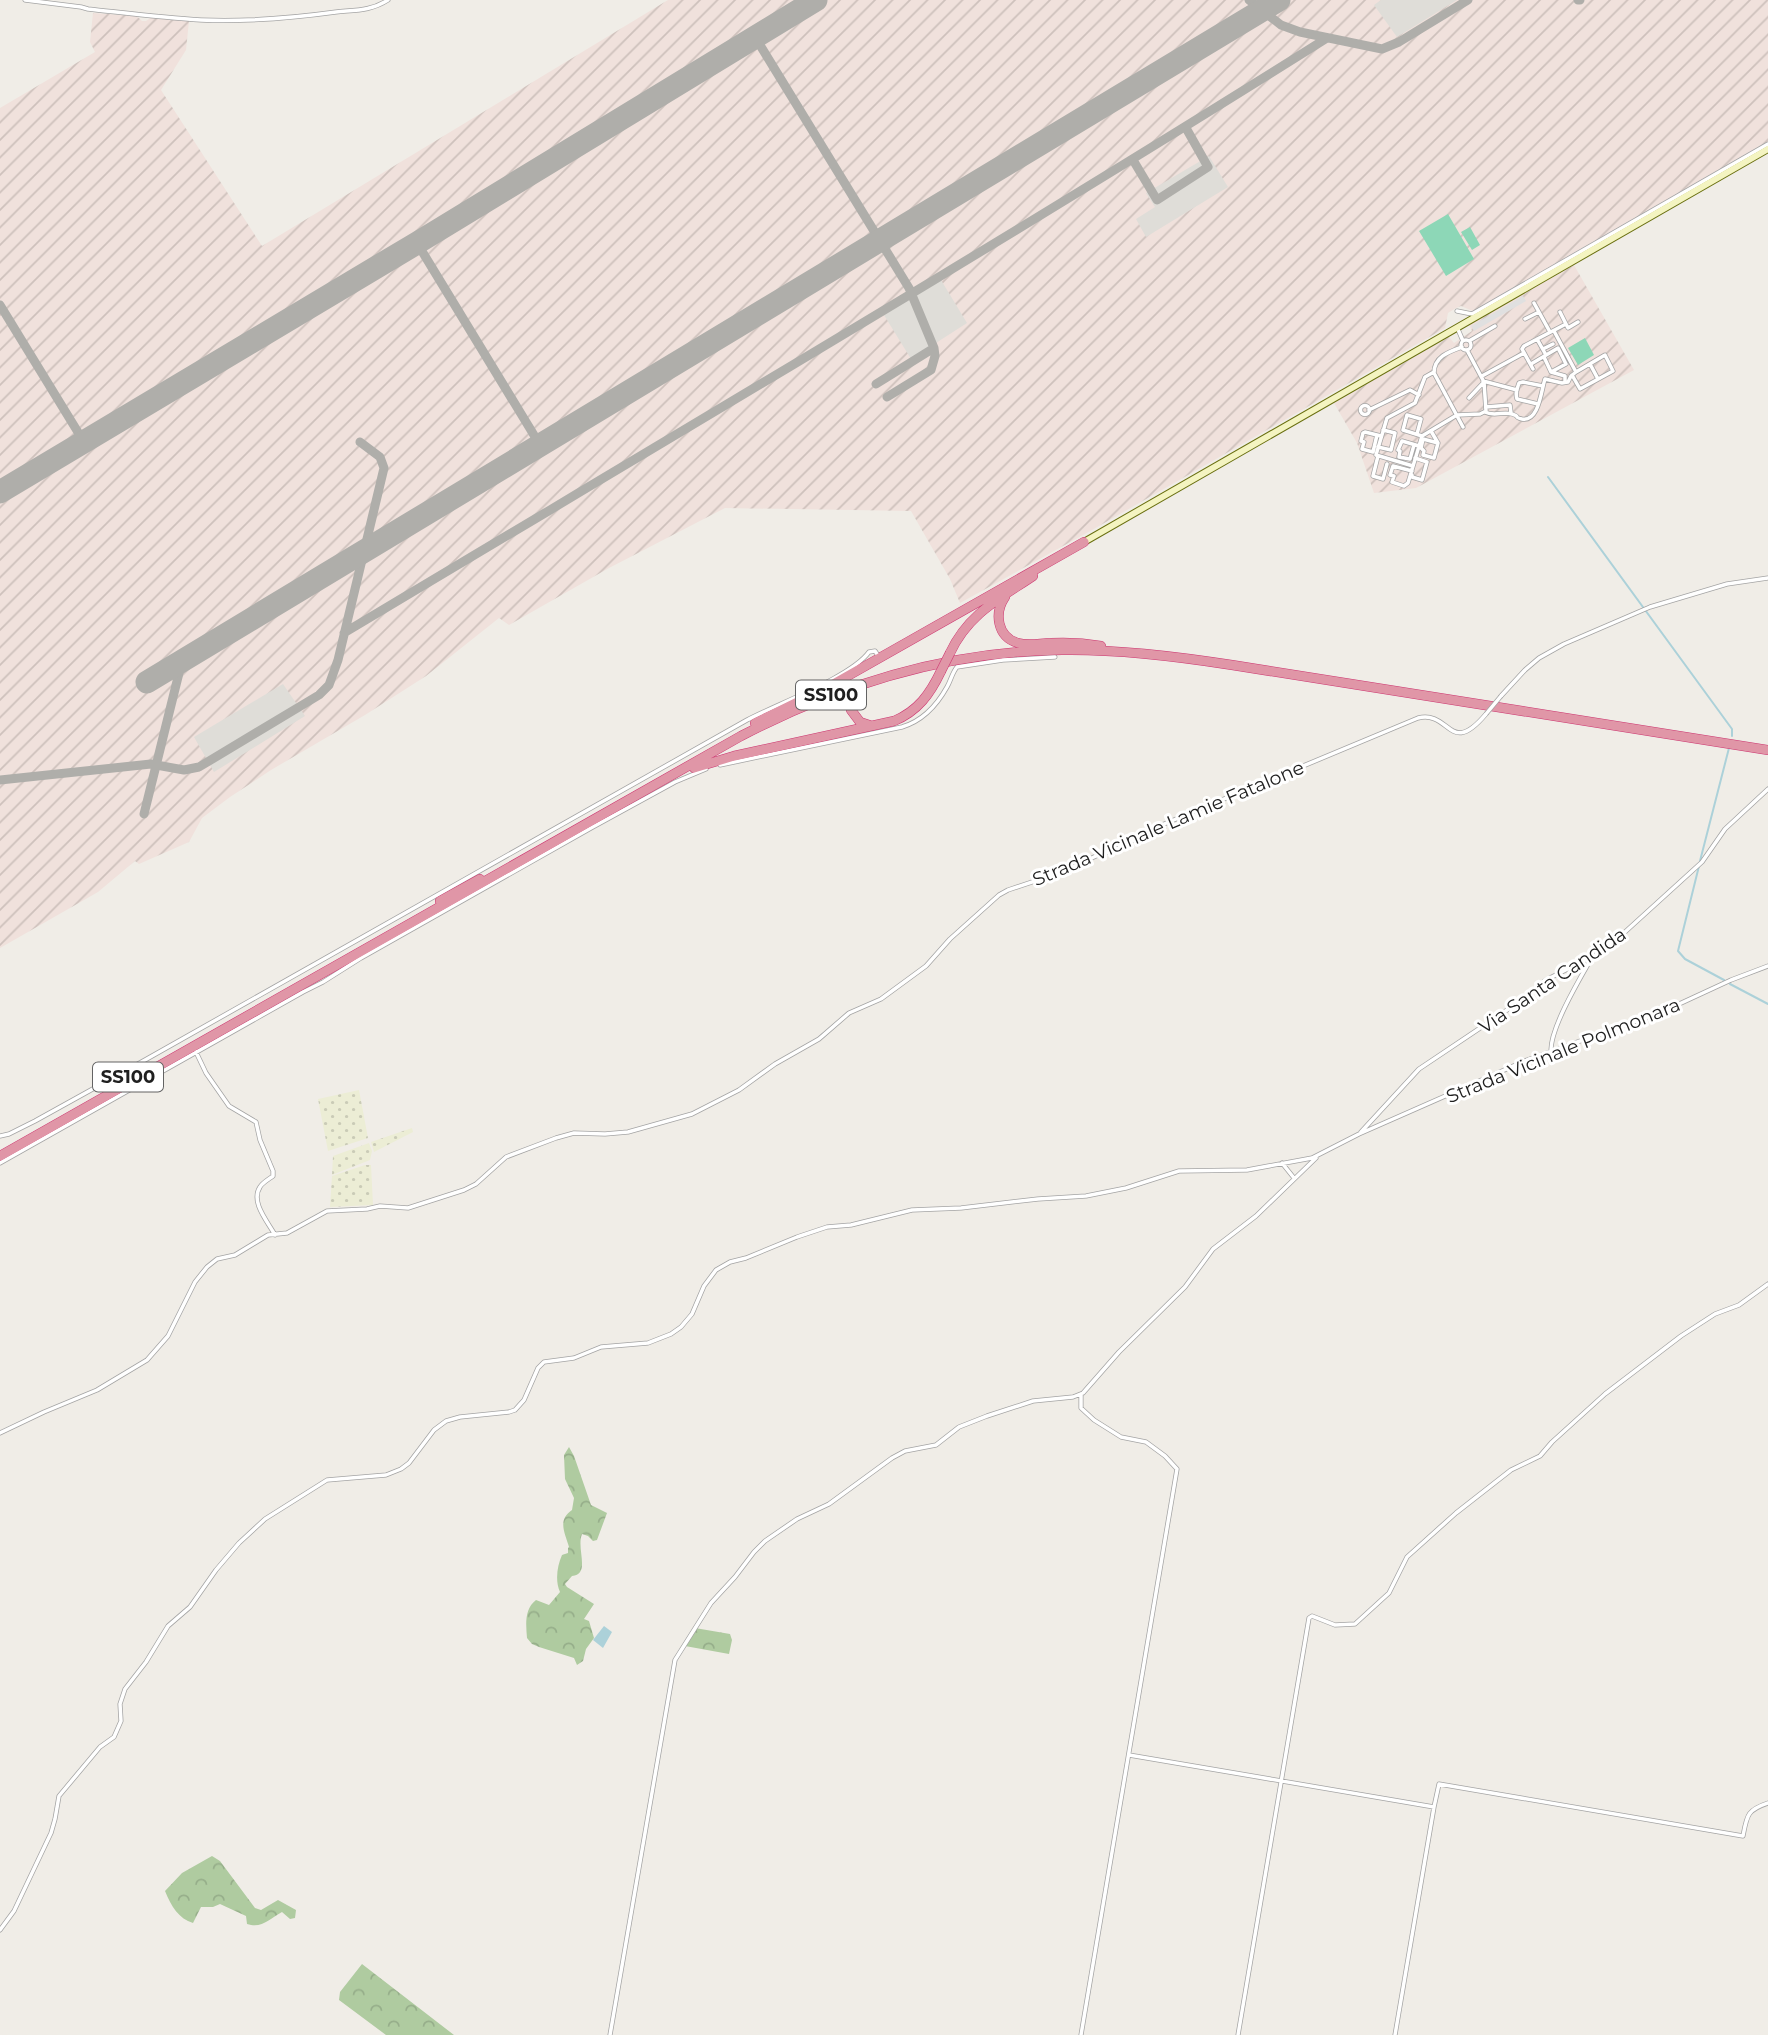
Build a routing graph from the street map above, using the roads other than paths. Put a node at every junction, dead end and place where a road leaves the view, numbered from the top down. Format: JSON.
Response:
{"nodes":[{"id":1,"x":25,"y":0,"type":"edge"},
{"id":2,"x":74,"y":0,"type":"edge"},
{"id":3,"x":388,"y":0,"type":"edge"},
{"id":4,"x":81,"y":7,"type":"junction"},
{"id":5,"x":1768,"y":147,"type":"edge"},
{"id":6,"x":1545,"y":303,"type":"dead end"},
{"id":7,"x":1537,"y":308,"type":"junction"},
{"id":8,"x":1457,"y":311,"type":"dead end"},
{"id":9,"x":1560,"y":312,"type":"dead end"},
{"id":10,"x":1525,"y":319,"type":"dead end"},
{"id":11,"x":1578,"y":322,"type":"dead end"},
{"id":12,"x":1566,"y":324,"type":"junction"},
{"id":13,"x":1495,"y":326,"type":"dead end"},
{"id":14,"x":1457,"y":327,"type":"junction"},
{"id":15,"x":1552,"y":332,"type":"junction"},
{"id":16,"x":1537,"y":339,"type":"junction"},
{"id":17,"x":1463,"y":341,"type":"junction"},
{"id":18,"x":1469,"y":341,"type":"junction"},
{"id":19,"x":1553,"y":344,"type":"dead end"},
{"id":20,"x":1462,"y":347,"type":"junction"},
{"id":21,"x":1542,"y":349,"type":"junction"},
{"id":22,"x":1467,"y":350,"type":"junction"},
{"id":23,"x":1524,"y":353,"type":"junction"},
{"id":24,"x":1545,"y":356,"type":"junction"},
{"id":25,"x":1590,"y":364,"type":"junction"},
{"id":26,"x":1551,"y":372,"type":"junction"},
{"id":27,"x":1434,"y":373,"type":"junction"},
{"id":28,"x":1574,"y":373,"type":"junction"},
{"id":29,"x":1598,"y":379,"type":"junction"},
{"id":30,"x":1483,"y":380,"type":"junction"},
{"id":31,"x":1565,"y":382,"type":"junction"},
{"id":32,"x":1543,"y":386,"type":"junction"},
{"id":33,"x":1517,"y":390,"type":"junction"},
{"id":34,"x":1419,"y":395,"type":"junction"},
{"id":35,"x":1469,"y":398,"type":"dead end"},
{"id":36,"x":1538,"y":404,"type":"junction"},
{"id":37,"x":1486,"y":409,"type":"junction"},
{"id":38,"x":1369,"y":410,"type":"junction"},
{"id":39,"x":1511,"y":414,"type":"junction"},
{"id":40,"x":1457,"y":415,"type":"junction"},
{"id":41,"x":1463,"y":427,"type":"dead end"},
{"id":42,"x":1383,"y":430,"type":"junction"},
{"id":43,"x":1431,"y":431,"type":"junction"},
{"id":44,"x":1419,"y":435,"type":"junction"},
{"id":45,"x":1379,"y":436,"type":"junction"},
{"id":46,"x":1438,"y":443,"type":"junction"},
{"id":47,"x":1416,"y":445,"type":"junction"},
{"id":48,"x":1378,"y":447,"type":"junction"},
{"id":49,"x":1378,"y":456,"type":"junction"},
{"id":50,"x":1416,"y":459,"type":"junction"},
{"id":51,"x":1387,"y":464,"type":"dead end"},
{"id":52,"x":1412,"y":469,"type":"junction"},
{"id":53,"x":1084,"y":542,"type":"junction"},
{"id":54,"x":1768,"y":578,"type":"edge"},
{"id":55,"x":1012,"y":590,"type":"junction"},
{"id":56,"x":1103,"y":646,"type":"junction"},
{"id":57,"x":879,"y":657,"type":"junction"},
{"id":58,"x":1055,"y":657,"type":"dead end"},
{"id":59,"x":942,"y":666,"type":"junction"},
{"id":60,"x":873,"y":729,"type":"junction"},
{"id":61,"x":740,"y":732,"type":"junction"},
{"id":62,"x":1768,"y":747,"type":"edge"},
{"id":63,"x":1768,"y":789,"type":"edge"},
{"id":64,"x":602,"y":815,"type":"junction"},
{"id":65,"x":1591,"y":957,"type":"junction"},
{"id":66,"x":1768,"y":966,"type":"edge"},
{"id":67,"x":1551,"y":1050,"type":"junction"},
{"id":68,"x":196,"y":1052,"type":"junction"},
{"id":69,"x":1374,"y":1117,"type":"junction"},
{"id":70,"x":1381,"y":1124,"type":"junction"},
{"id":71,"x":1359,"y":1134,"type":"junction"},
{"id":72,"x":0,"y":1136,"type":"edge"},
{"id":73,"x":0,"y":1149,"type":"edge"},
{"id":74,"x":0,"y":1156,"type":"edge"},
{"id":75,"x":1318,"y":1156,"type":"junction"},
{"id":76,"x":0,"y":1163,"type":"edge"},
{"id":77,"x":1282,"y":1163,"type":"junction"},
{"id":78,"x":1294,"y":1179,"type":"junction"},
{"id":79,"x":275,"y":1235,"type":"junction"},
{"id":80,"x":1768,"y":1284,"type":"edge"},
{"id":81,"x":1081,"y":1394,"type":"junction"},
{"id":82,"x":0,"y":1433,"type":"edge"},
{"id":83,"x":1129,"y":1755,"type":"junction"},
{"id":84,"x":1282,"y":1781,"type":"junction"},
{"id":85,"x":1768,"y":1803,"type":"edge"},
{"id":86,"x":1434,"y":1807,"type":"junction"},
{"id":87,"x":0,"y":1930,"type":"edge"},
{"id":88,"x":610,"y":2035,"type":"edge"},
{"id":89,"x":1081,"y":2035,"type":"edge"},
{"id":90,"x":1238,"y":2035,"type":"edge"},
{"id":91,"x":1395,"y":2035,"type":"edge"}],
"edges":[{"from":1,"to":4,"type":"street"},
{"from":2,"to":4,"type":"street"},
{"from":3,"to":4,"type":"street"},
{"from":5,"to":8,"type":"street"},
{"from":5,"to":14,"type":"main road"},
{"from":6,"to":7,"type":"street"},
{"from":7,"to":10,"type":"street"},
{"from":7,"to":15,"type":"street"},
{"from":9,"to":12,"type":"street"},
{"from":11,"to":12,"type":"street"},
{"from":12,"to":15,"type":"street"},
{"from":13,"to":18,"type":"street"},
{"from":14,"to":17,"type":"street"},
{"from":14,"to":53,"type":"main road"},
{"from":15,"to":16,"type":"street"},
{"from":15,"to":28,"type":"street"},
{"from":16,"to":21,"type":"street"},
{"from":16,"to":23,"type":"street"},
{"from":17,"to":18,"type":"street"},
{"from":17,"to":20,"type":"street"},
{"from":18,"to":22,"type":"street"},
{"from":19,"to":21,"type":"street"},
{"from":20,"to":22,"type":"street"},
{"from":20,"to":27,"type":"street"},
{"from":21,"to":24,"type":"street"},
{"from":22,"to":30,"type":"street"},
{"from":23,"to":24,"type":"street"},
{"from":23,"to":30,"type":"street"},
{"from":24,"to":26,"type":"street"},
{"from":24,"to":26,"type":"street"},
{"from":25,"to":28,"type":"street"},
{"from":25,"to":29,"type":"street"},
{"from":25,"to":29,"type":"street"},
{"from":26,"to":31,"type":"street"},
{"from":27,"to":34,"type":"street"},
{"from":27,"to":40,"type":"street"},
{"from":28,"to":29,"type":"street"},
{"from":28,"to":31,"type":"street"},
{"from":30,"to":33,"type":"street"},
{"from":30,"to":35,"type":"street"},
{"from":30,"to":37,"type":"street"},
{"from":31,"to":32,"type":"street"},
{"from":32,"to":33,"type":"street"},
{"from":32,"to":36,"type":"street"},
{"from":33,"to":36,"type":"street"},
{"from":34,"to":38,"type":"street"},
{"from":34,"to":42,"type":"street"},
{"from":36,"to":39,"type":"street"},
{"from":37,"to":39,"type":"street"},
{"from":37,"to":39,"type":"street"},
{"from":37,"to":40,"type":"street"},
{"from":38,"to":38,"type":"street"},
{"from":40,"to":41,"type":"street"},
{"from":40,"to":43,"type":"street"},
{"from":42,"to":45,"type":"street"},
{"from":42,"to":48,"type":"street"},
{"from":43,"to":44,"type":"street"},
{"from":43,"to":46,"type":"street"},
{"from":44,"to":44,"type":"street"},
{"from":44,"to":47,"type":"street"},
{"from":45,"to":45,"type":"street"},
{"from":45,"to":48,"type":"street"},
{"from":46,"to":46,"type":"street"},
{"from":47,"to":47,"type":"street"},
{"from":47,"to":50,"type":"street"},
{"from":48,"to":49,"type":"street"},
{"from":49,"to":51,"type":"street"},
{"from":49,"to":52,"type":"street"},
{"from":50,"to":50,"type":"street"},
{"from":50,"to":52,"type":"street"},
{"from":52,"to":52,"type":"street"},
{"from":53,"to":55,"type":"highway","number":"SS100"},
{"from":53,"to":57,"type":"highway","number":"SS100"},
{"from":54,"to":79,"type":"street","name":"Strada Vicinale Lamie Fatalone","bridge":true},
{"from":55,"to":56,"type":"highway"},
{"from":55,"to":59,"type":"highway","number":"SS100","bridge":true},
{"from":56,"to":61,"type":"highway","number":"SS100"},
{"from":56,"to":62,"type":"highway","number":"SS100"},
{"from":57,"to":61,"type":"highway"},
{"from":57,"to":72,"type":"street"},
{"from":58,"to":60,"type":"street"},
{"from":59,"to":60,"type":"highway","number":"SS100"},
{"from":59,"to":60,"type":"highway","number":"SS100"},
{"from":59,"to":62,"type":"highway","number":"SS100"},
{"from":59,"to":64,"type":"highway","number":"SS100"},
{"from":60,"to":64,"type":"highway","number":"SS100"},
{"from":60,"to":68,"type":"street"},
{"from":61,"to":73,"type":"highway","number":"SS100"},
{"from":63,"to":65,"type":"street","name":"Via Santa Candida"},
{"from":64,"to":74,"type":"highway","number":"SS100"},
{"from":65,"to":67,"type":"street"},
{"from":65,"to":69,"type":"street","name":"Via Santa Candida"},
{"from":66,"to":67,"type":"street","name":"Strada Vicinale Polmonara"},
{"from":67,"to":70,"type":"street","name":"Strada Vicinale Polmonara"},
{"from":68,"to":76,"type":"street"},
{"from":68,"to":79,"type":"street"},
{"from":69,"to":70,"type":"street"},
{"from":69,"to":71,"type":"street","name":"Via Santa Candida"},
{"from":70,"to":71,"type":"street","name":"Strada Vicinale Polmonara"},
{"from":71,"to":75,"type":"street","name":"Strada Vicinale Polmonara"},
{"from":75,"to":77,"type":"street"},
{"from":75,"to":78,"type":"street"},
{"from":77,"to":78,"type":"street"},
{"from":77,"to":87,"type":"street"},
{"from":78,"to":81,"type":"street"},
{"from":79,"to":82,"type":"street"},
{"from":80,"to":84,"type":"street"},
{"from":81,"to":83,"type":"street"},
{"from":81,"to":88,"type":"street"},
{"from":83,"to":84,"type":"street"},
{"from":83,"to":89,"type":"street"},
{"from":84,"to":86,"type":"street"},
{"from":84,"to":90,"type":"street"},
{"from":85,"to":86,"type":"street"},
{"from":86,"to":91,"type":"street"}]}
